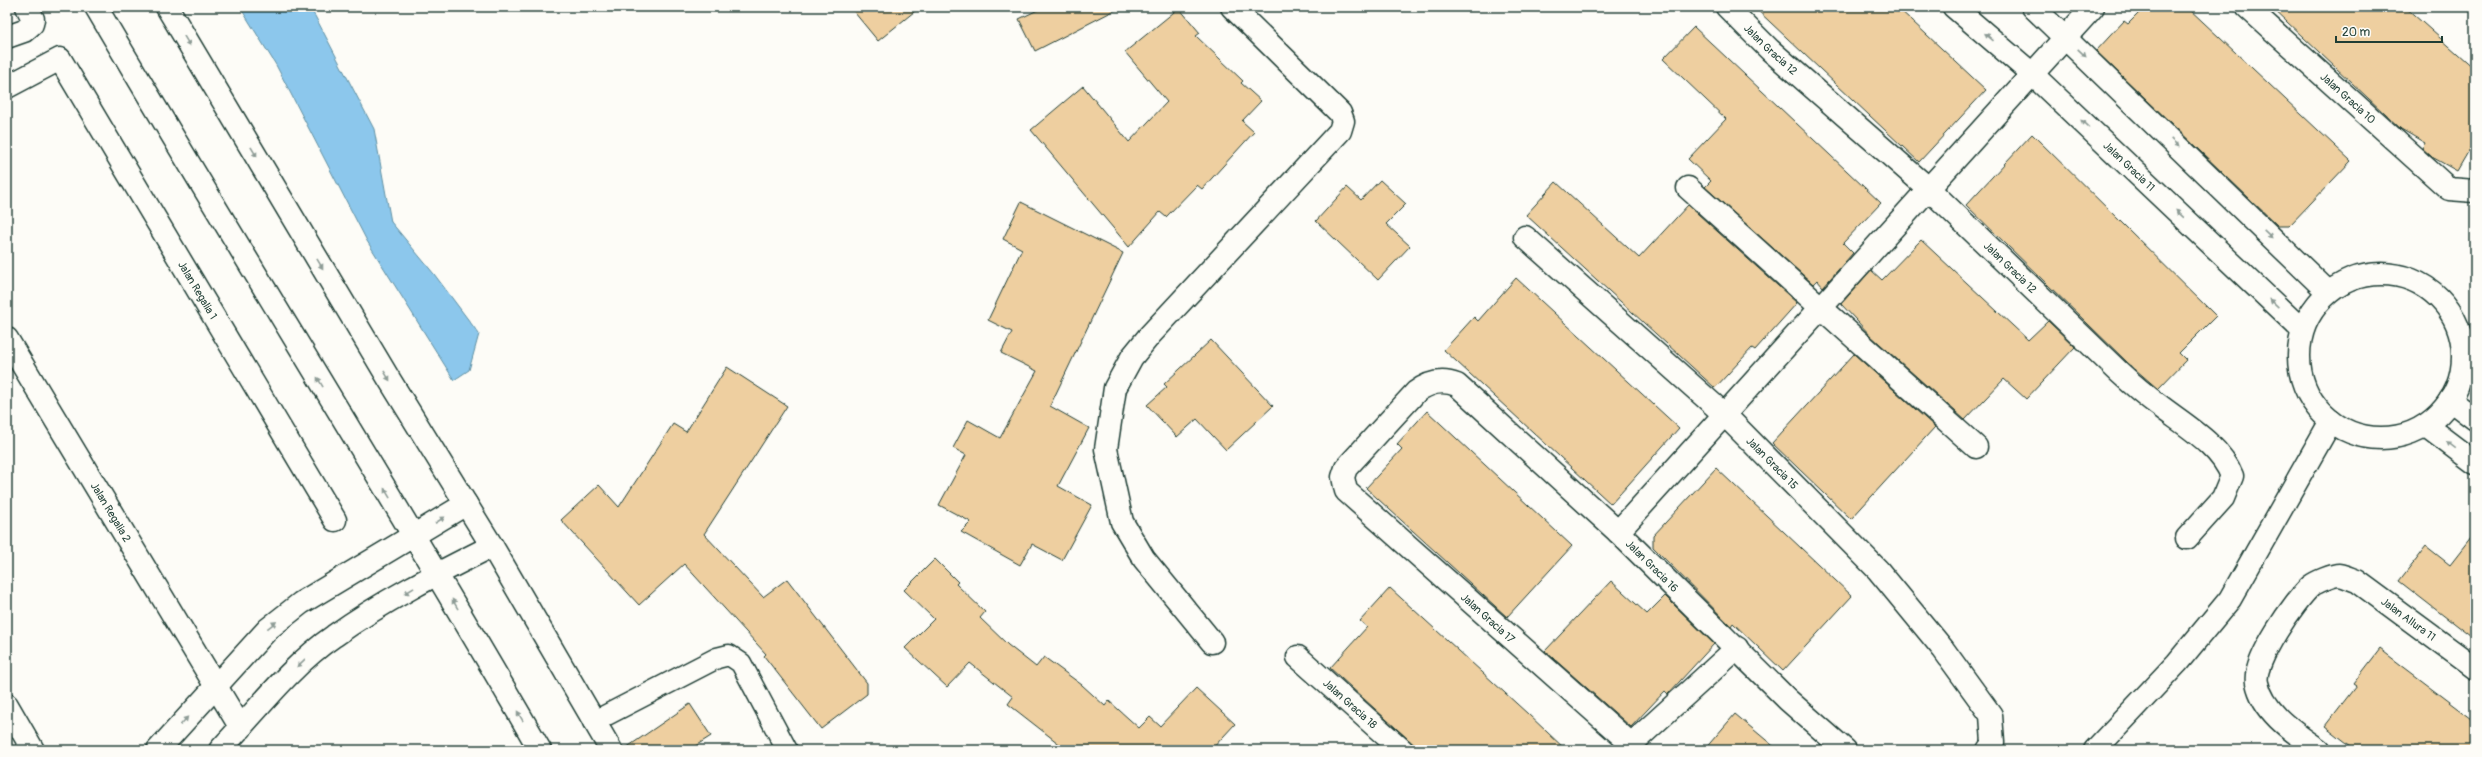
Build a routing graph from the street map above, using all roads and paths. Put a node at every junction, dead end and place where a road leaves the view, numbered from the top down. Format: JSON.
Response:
{"nodes":[{"id":1,"x":96,"y":7,"type":"edge"},
{"id":2,"x":167,"y":7,"type":"edge"},
{"id":3,"x":1232,"y":7,"type":"edge"},
{"id":4,"x":1727,"y":7,"type":"edge"},
{"id":5,"x":1954,"y":7,"type":"edge"},
{"id":6,"x":2033,"y":7,"type":"edge"},
{"id":7,"x":2093,"y":7,"type":"edge"},
{"id":8,"x":2247,"y":7,"type":"edge"},
{"id":9,"x":30,"y":13,"type":"edge"},
{"id":10,"x":7,"y":37,"type":"edge"},
{"id":11,"x":2066,"y":37,"type":"junction"},
{"id":12,"x":2032,"y":74,"type":"junction"},
{"id":13,"x":7,"y":87,"type":"edge"},
{"id":14,"x":1688,"y":188,"type":"dead end"},
{"id":15,"x":1929,"y":189,"type":"junction"},
{"id":16,"x":2475,"y":191,"type":"edge"},
{"id":17,"x":1524,"y":238,"type":"dead end"},
{"id":18,"x":2328,"y":292,"type":"junction"},
{"id":19,"x":1821,"y":308,"type":"junction"},
{"id":20,"x":2302,"y":330,"type":"junction"},
{"id":21,"x":7,"y":338,"type":"edge"},
{"id":22,"x":2450,"y":400,"type":"junction"},
{"id":23,"x":1724,"y":415,"type":"junction"},
{"id":24,"x":2475,"y":419,"type":"edge"},
{"id":25,"x":2331,"y":422,"type":"junction"},
{"id":26,"x":2426,"y":426,"type":"junction"},
{"id":27,"x":1976,"y":447,"type":"dead end"},
{"id":28,"x":2475,"y":463,"type":"edge"},
{"id":29,"x":1346,"y":491,"type":"joint"},
{"id":30,"x":466,"y":504,"type":"junction"},
{"id":31,"x":335,"y":520,"type":"dead end"},
{"id":32,"x":1618,"y":532,"type":"junction"},
{"id":33,"x":414,"y":537,"type":"junction"},
{"id":34,"x":2187,"y":538,"type":"dead end"},
{"id":35,"x":492,"y":546,"type":"junction"},
{"id":36,"x":438,"y":574,"type":"junction"},
{"id":37,"x":1212,"y":642,"type":"dead end"},
{"id":38,"x":1737,"y":648,"type":"junction"},
{"id":39,"x":1298,"y":657,"type":"dead end"},
{"id":40,"x":2475,"y":668,"type":"edge"},
{"id":41,"x":216,"y":686,"type":"junction"},
{"id":42,"x":7,"y":705,"type":"edge"},
{"id":43,"x":593,"y":722,"type":"junction"},
{"id":44,"x":241,"y":728,"type":"junction"},
{"id":45,"x":1628,"y":747,"type":"edge"},
{"id":46,"x":33,"y":750,"type":"edge"},
{"id":47,"x":158,"y":750,"type":"edge"},
{"id":48,"x":220,"y":750,"type":"edge"},
{"id":49,"x":540,"y":750,"type":"edge"},
{"id":50,"x":612,"y":750,"type":"edge"},
{"id":51,"x":787,"y":750,"type":"edge"},
{"id":52,"x":1402,"y":750,"type":"edge"},
{"id":53,"x":1845,"y":750,"type":"edge"},
{"id":54,"x":1988,"y":750,"type":"edge"},
{"id":55,"x":2095,"y":750,"type":"edge"},
{"id":56,"x":2319,"y":750,"type":"edge"}],
"edges":[{"from":33,"to":1,"type":"street","one_way":true},
{"from":2,"to":30,"type":"street","one_way":true},
{"from":3,"to":37,"type":"street"},
{"from":4,"to":15,"type":"street","name":"Jalan Gracia 12"},
{"from":12,"to":5,"type":"street","name":"Jalan Gracia 11","one_way":true},
{"from":6,"to":11,"type":"street"},
{"from":7,"to":11,"type":"street"},
{"from":8,"to":16,"type":"street","name":"Jalan Gracia 10"},
{"from":9,"to":10,"type":"street"},
{"from":11,"to":12,"type":"street"},
{"from":11,"to":18,"type":"street","one_way":true},
{"from":12,"to":15,"type":"street"},
{"from":20,"to":12,"type":"street","name":"Jalan Gracia 11","one_way":true},
{"from":13,"to":31,"type":"street","name":"Jalan Regalia 1"},
{"from":14,"to":19,"type":"street"},
{"from":15,"to":19,"type":"street"},
{"from":15,"to":34,"type":"street","name":"Jalan Gracia 12"},
{"from":17,"to":23,"type":"street","name":"Jalan Gracia 15"},
{"from":18,"to":20,"type":"street"},
{"from":18,"to":22,"type":"street"},
{"from":19,"to":23,"type":"street"},
{"from":19,"to":27,"type":"street"},
{"from":20,"to":25,"type":"street"},
{"from":21,"to":41,"type":"street","name":"Jalan Regalia 2"},
{"from":22,"to":24,"type":"street"},
{"from":22,"to":26,"type":"street"},
{"from":23,"to":32,"type":"street"},
{"from":23,"to":54,"type":"street","name":"Jalan Gracia 15"},
{"from":25,"to":26,"type":"street"},
{"from":25,"to":55,"type":"street"},
{"from":28,"to":26,"type":"street","one_way":true},
{"from":29,"to":32,"type":"street","name":"Jalan Gracia 16"},
{"from":29,"to":45,"type":"street","name":"Jalan Gracia 17"},
{"from":33,"to":30,"type":"street","one_way":true},
{"from":30,"to":35,"type":"street"},
{"from":32,"to":38,"type":"street","name":"Jalan Gracia 16"},
{"from":33,"to":36,"type":"street"},
{"from":41,"to":33,"type":"street","one_way":true},
{"from":35,"to":36,"type":"street"},
{"from":35,"to":43,"type":"street"},
{"from":36,"to":44,"type":"street","one_way":true},
{"from":49,"to":36,"type":"street","one_way":true},
{"from":38,"to":45,"type":"street"},
{"from":38,"to":53,"type":"street","name":"Jalan Gracia 16"},
{"from":39,"to":52,"type":"street","name":"Jalan Gracia 18"},
{"from":40,"to":56,"type":"street","name":"Jalan Allura 11"},
{"from":41,"to":44,"type":"street","name":"Jalan Regalia 2"},
{"from":47,"to":41,"type":"street","one_way":true},
{"from":42,"to":46,"type":"street"},
{"from":43,"to":50,"type":"street"},
{"from":43,"to":51,"type":"lane"},
{"from":44,"to":48,"type":"street"}]}
